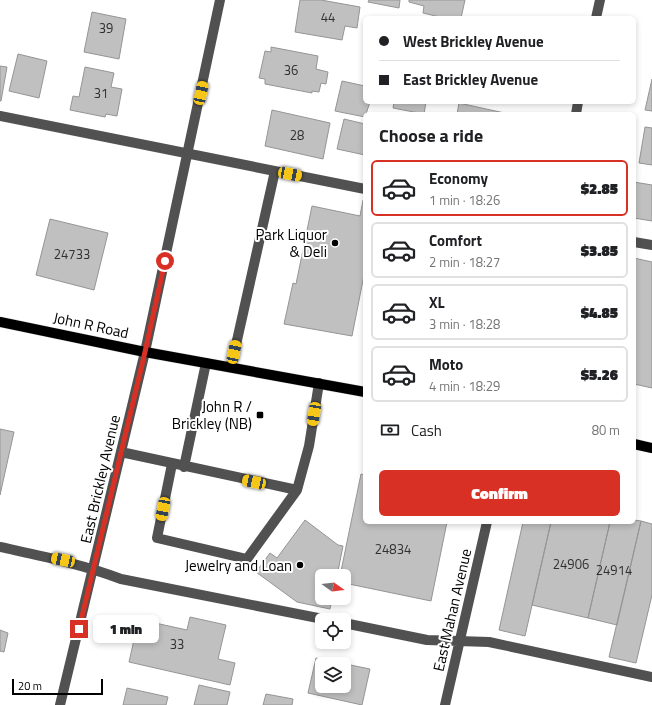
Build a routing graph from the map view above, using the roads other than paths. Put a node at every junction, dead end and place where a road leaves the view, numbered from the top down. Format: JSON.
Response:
{"nodes":[{"id":1,"x":220,"y":0,"type":"edge"},
{"id":2,"x":600,"y":0,"type":"edge"},
{"id":3,"x":596,"y":16,"type":"edge"},
{"id":4,"x":0,"y":116,"type":"edge"},
{"id":5,"x":188,"y":155,"type":"junction"},
{"id":6,"x":274,"y":171,"type":"junction"},
{"id":7,"x":363,"y":189,"type":"edge"},
{"id":8,"x":636,"y":242,"type":"edge"},
{"id":9,"x":652,"y":245,"type":"edge"},
{"id":10,"x":0,"y":322,"type":"edge"},
{"id":11,"x":145,"y":352,"type":"junction"},
{"id":12,"x":206,"y":363,"type":"junction"},
{"id":13,"x":231,"y":367,"type":"junction"},
{"id":14,"x":319,"y":383,"type":"junction"},
{"id":15,"x":363,"y":392,"type":"edge"},
{"id":16,"x":636,"y":444,"type":"edge"},
{"id":17,"x":652,"y":448,"type":"edge"},
{"id":18,"x":121,"y":452,"type":"junction"},
{"id":19,"x":172,"y":464,"type":"junction"},
{"id":20,"x":184,"y":467,"type":"junction"},
{"id":21,"x":297,"y":490,"type":"junction"},
{"id":22,"x":488,"y":524,"type":"edge"},
{"id":23,"x":0,"y":547,"type":"edge"},
{"id":24,"x":94,"y":569,"type":"junction"},
{"id":25,"x":315,"y":617,"type":"edge"},
{"id":26,"x":351,"y":624,"type":"edge"},
{"id":27,"x":461,"y":642,"type":"junction"},
{"id":28,"x":652,"y":677,"type":"edge"},
{"id":29,"x":60,"y":705,"type":"edge"},
{"id":30,"x":445,"y":705,"type":"edge"}],
"edges":[{"from":1,"to":5,"type":"street","name":"East Brickley Avenue"},
{"from":2,"to":3,"type":"street"},
{"from":4,"to":5,"type":"street"},
{"from":5,"to":6,"type":"street"},
{"from":5,"to":11,"type":"street","name":"East Brickley Avenue"},
{"from":6,"to":7,"type":"street"},
{"from":6,"to":13,"type":"street"},
{"from":8,"to":9,"type":"street"},
{"from":10,"to":11,"type":"main road","name":"John R Road"},
{"from":11,"to":12,"type":"main road","name":"John R Road"},
{"from":11,"to":18,"type":"street","name":"East Brickley Avenue"},
{"from":12,"to":13,"type":"main road","name":"John R Road"},
{"from":12,"to":20,"type":"street"},
{"from":13,"to":14,"type":"main road","name":"John R Road"},
{"from":14,"to":15,"type":"main road","name":"John R Road"},
{"from":14,"to":21,"type":"street"},
{"from":16,"to":17,"type":"main road"},
{"from":18,"to":19,"type":"street"},
{"from":18,"to":24,"type":"street","name":"East Brickley Avenue"},
{"from":19,"to":20,"type":"street"},
{"from":19,"to":21,"type":"street"},
{"from":20,"to":21,"type":"street"},
{"from":22,"to":27,"type":"street","name":"East Mahan Avenue"},
{"from":23,"to":24,"type":"street"},
{"from":24,"to":25,"type":"street"},
{"from":24,"to":29,"type":"street","name":"East Brickley Avenue"},
{"from":26,"to":27,"type":"street"},
{"from":27,"to":28,"type":"street"},
{"from":27,"to":30,"type":"street","name":"East Mahan Avenue"}]}
